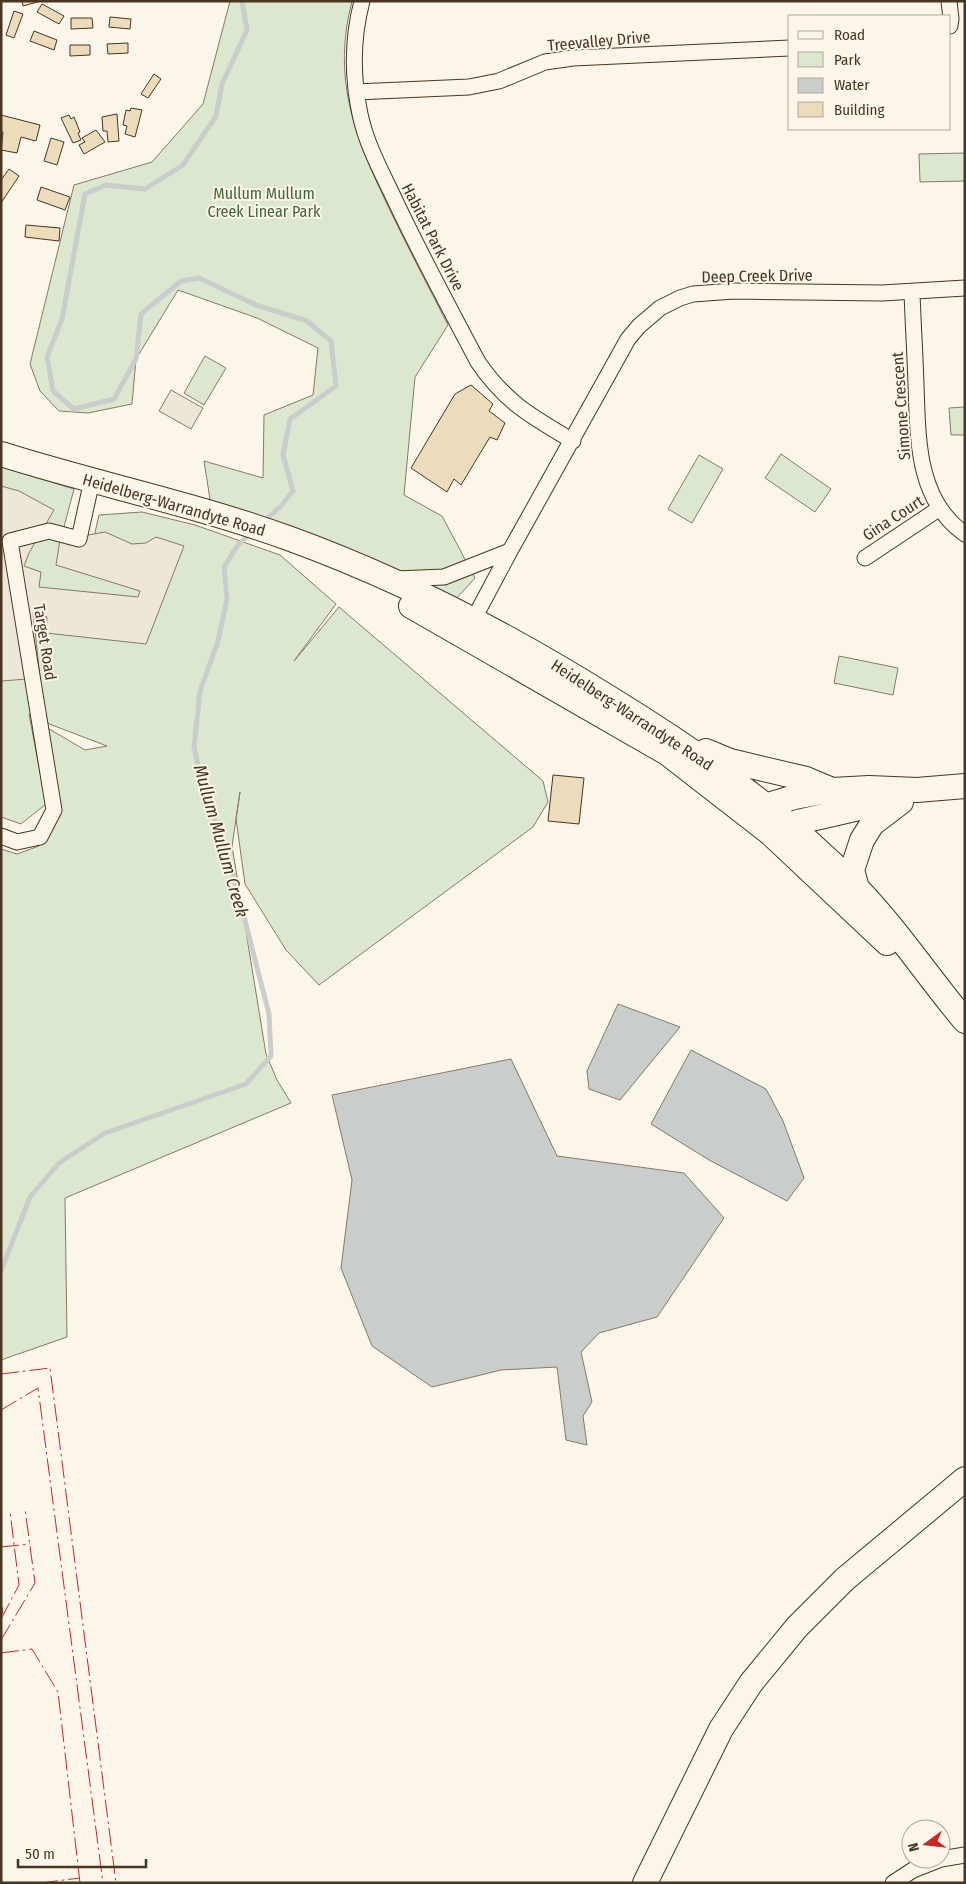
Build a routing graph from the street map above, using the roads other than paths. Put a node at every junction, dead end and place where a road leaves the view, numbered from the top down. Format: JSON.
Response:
{"nodes":[{"id":1,"x":362,"y":1,"type":"edge"},
{"id":2,"x":949,"y":1,"type":"edge"},
{"id":3,"x":951,"y":15,"type":"edge"},
{"id":4,"x":788,"y":48,"type":"edge"},
{"id":5,"x":356,"y":92,"type":"junction"},
{"id":6,"x":965,"y":288,"type":"edge"},
{"id":7,"x":912,"y":292,"type":"junction"},
{"id":8,"x":573,"y":440,"type":"junction"},
{"id":9,"x":1,"y":454,"type":"edge"},
{"id":10,"x":92,"y":480,"type":"junction"},
{"id":11,"x":940,"y":508,"type":"junction"},
{"id":12,"x":965,"y":534,"type":"edge"},
{"id":13,"x":510,"y":551,"type":"junction"},
{"id":14,"x":865,"y":558,"type":"dead end"},
{"id":15,"x":346,"y":561,"type":"junction"},
{"id":16,"x":387,"y":579,"type":"junction"},
{"id":17,"x":469,"y":628,"type":"junction"},
{"id":18,"x":670,"y":735,"type":"junction"},
{"id":19,"x":965,"y":786,"type":"edge"},
{"id":20,"x":832,"y":790,"type":"junction"},
{"id":21,"x":917,"y":790,"type":"junction"},
{"id":22,"x":755,"y":809,"type":"junction"},
{"id":23,"x":779,"y":829,"type":"junction"},
{"id":24,"x":1,"y":836,"type":"edge"},
{"id":25,"x":857,"y":888,"type":"junction"},
{"id":26,"x":938,"y":990,"type":"junction"},
{"id":27,"x":965,"y":1021,"type":"edge"},
{"id":28,"x":965,"y":1480,"type":"edge"},
{"id":29,"x":965,"y":1855,"type":"edge"},
{"id":30,"x":951,"y":1857,"type":"edge"},
{"id":31,"x":916,"y":1869,"type":"edge"},
{"id":32,"x":645,"y":1883,"type":"edge"},
{"id":33,"x":893,"y":1883,"type":"edge"}],
"edges":[{"from":1,"to":5,"type":"street","name":"Habitat Park Drive"},
{"from":2,"to":3,"type":"street"},
{"from":4,"to":5,"type":"street","name":"Treevalley Drive"},
{"from":5,"to":8,"type":"street","name":"Habitat Park Drive"},
{"from":6,"to":7,"type":"street","name":"Deep Creek Drive"},
{"from":7,"to":8,"type":"street","name":"Deep Creek Drive"},
{"from":7,"to":11,"type":"street","name":"Simone Crescent"},
{"from":8,"to":13,"type":"street","name":"Deep Creek Drive"},
{"from":9,"to":10,"type":"main road","name":"Heidelberg-Warrandyte Road"},
{"from":10,"to":15,"type":"main road","name":"Heidelberg-Warrandyte Road"},
{"from":10,"to":24,"type":"street","name":"Target Road"},
{"from":11,"to":12,"type":"street","name":"Simone Crescent"},
{"from":11,"to":14,"type":"street","name":"Gina Court"},
{"from":13,"to":16,"type":"street"},
{"from":13,"to":17,"type":"street","name":"Deep Creek Drive"},
{"from":15,"to":16,"type":"main road","name":"Heidelberg-Warrandyte Road"},
{"from":15,"to":17,"type":"main road","name":"Heidelberg-Warrandyte Road"},
{"from":16,"to":17,"type":"main road","name":"Heidelberg-Warrandyte Road"},
{"from":17,"to":18,"type":"main road","name":"Heidelberg-Warrandyte Road"},
{"from":17,"to":22,"type":"main road","name":"Heidelberg-Warrandyte Road"},
{"from":18,"to":20,"type":"main road"},
{"from":18,"to":22,"type":"main road","name":"Heidelberg-Warrandyte Road"},
{"from":19,"to":21,"type":"main road"},
{"from":20,"to":21,"type":"main road"},
{"from":20,"to":22,"type":"main road"},
{"from":21,"to":23,"type":"main road"},
{"from":21,"to":25,"type":"main road"},
{"from":22,"to":23,"type":"main road","name":"Heidelberg-Warrandyte Road"},
{"from":23,"to":25,"type":"main road","name":"Heidelberg-Warrandyte Road"},
{"from":23,"to":26,"type":"main road","name":"Heidelberg-Warrandyte Road"},
{"from":25,"to":26,"type":"main road","name":"Heidelberg-Warrandyte Road"},
{"from":26,"to":27,"type":"main road","name":"Heidelberg-Warrandyte Road"},
{"from":28,"to":32,"type":"main road"},
{"from":29,"to":30,"type":"street"},
{"from":31,"to":33,"type":"street"}]}
